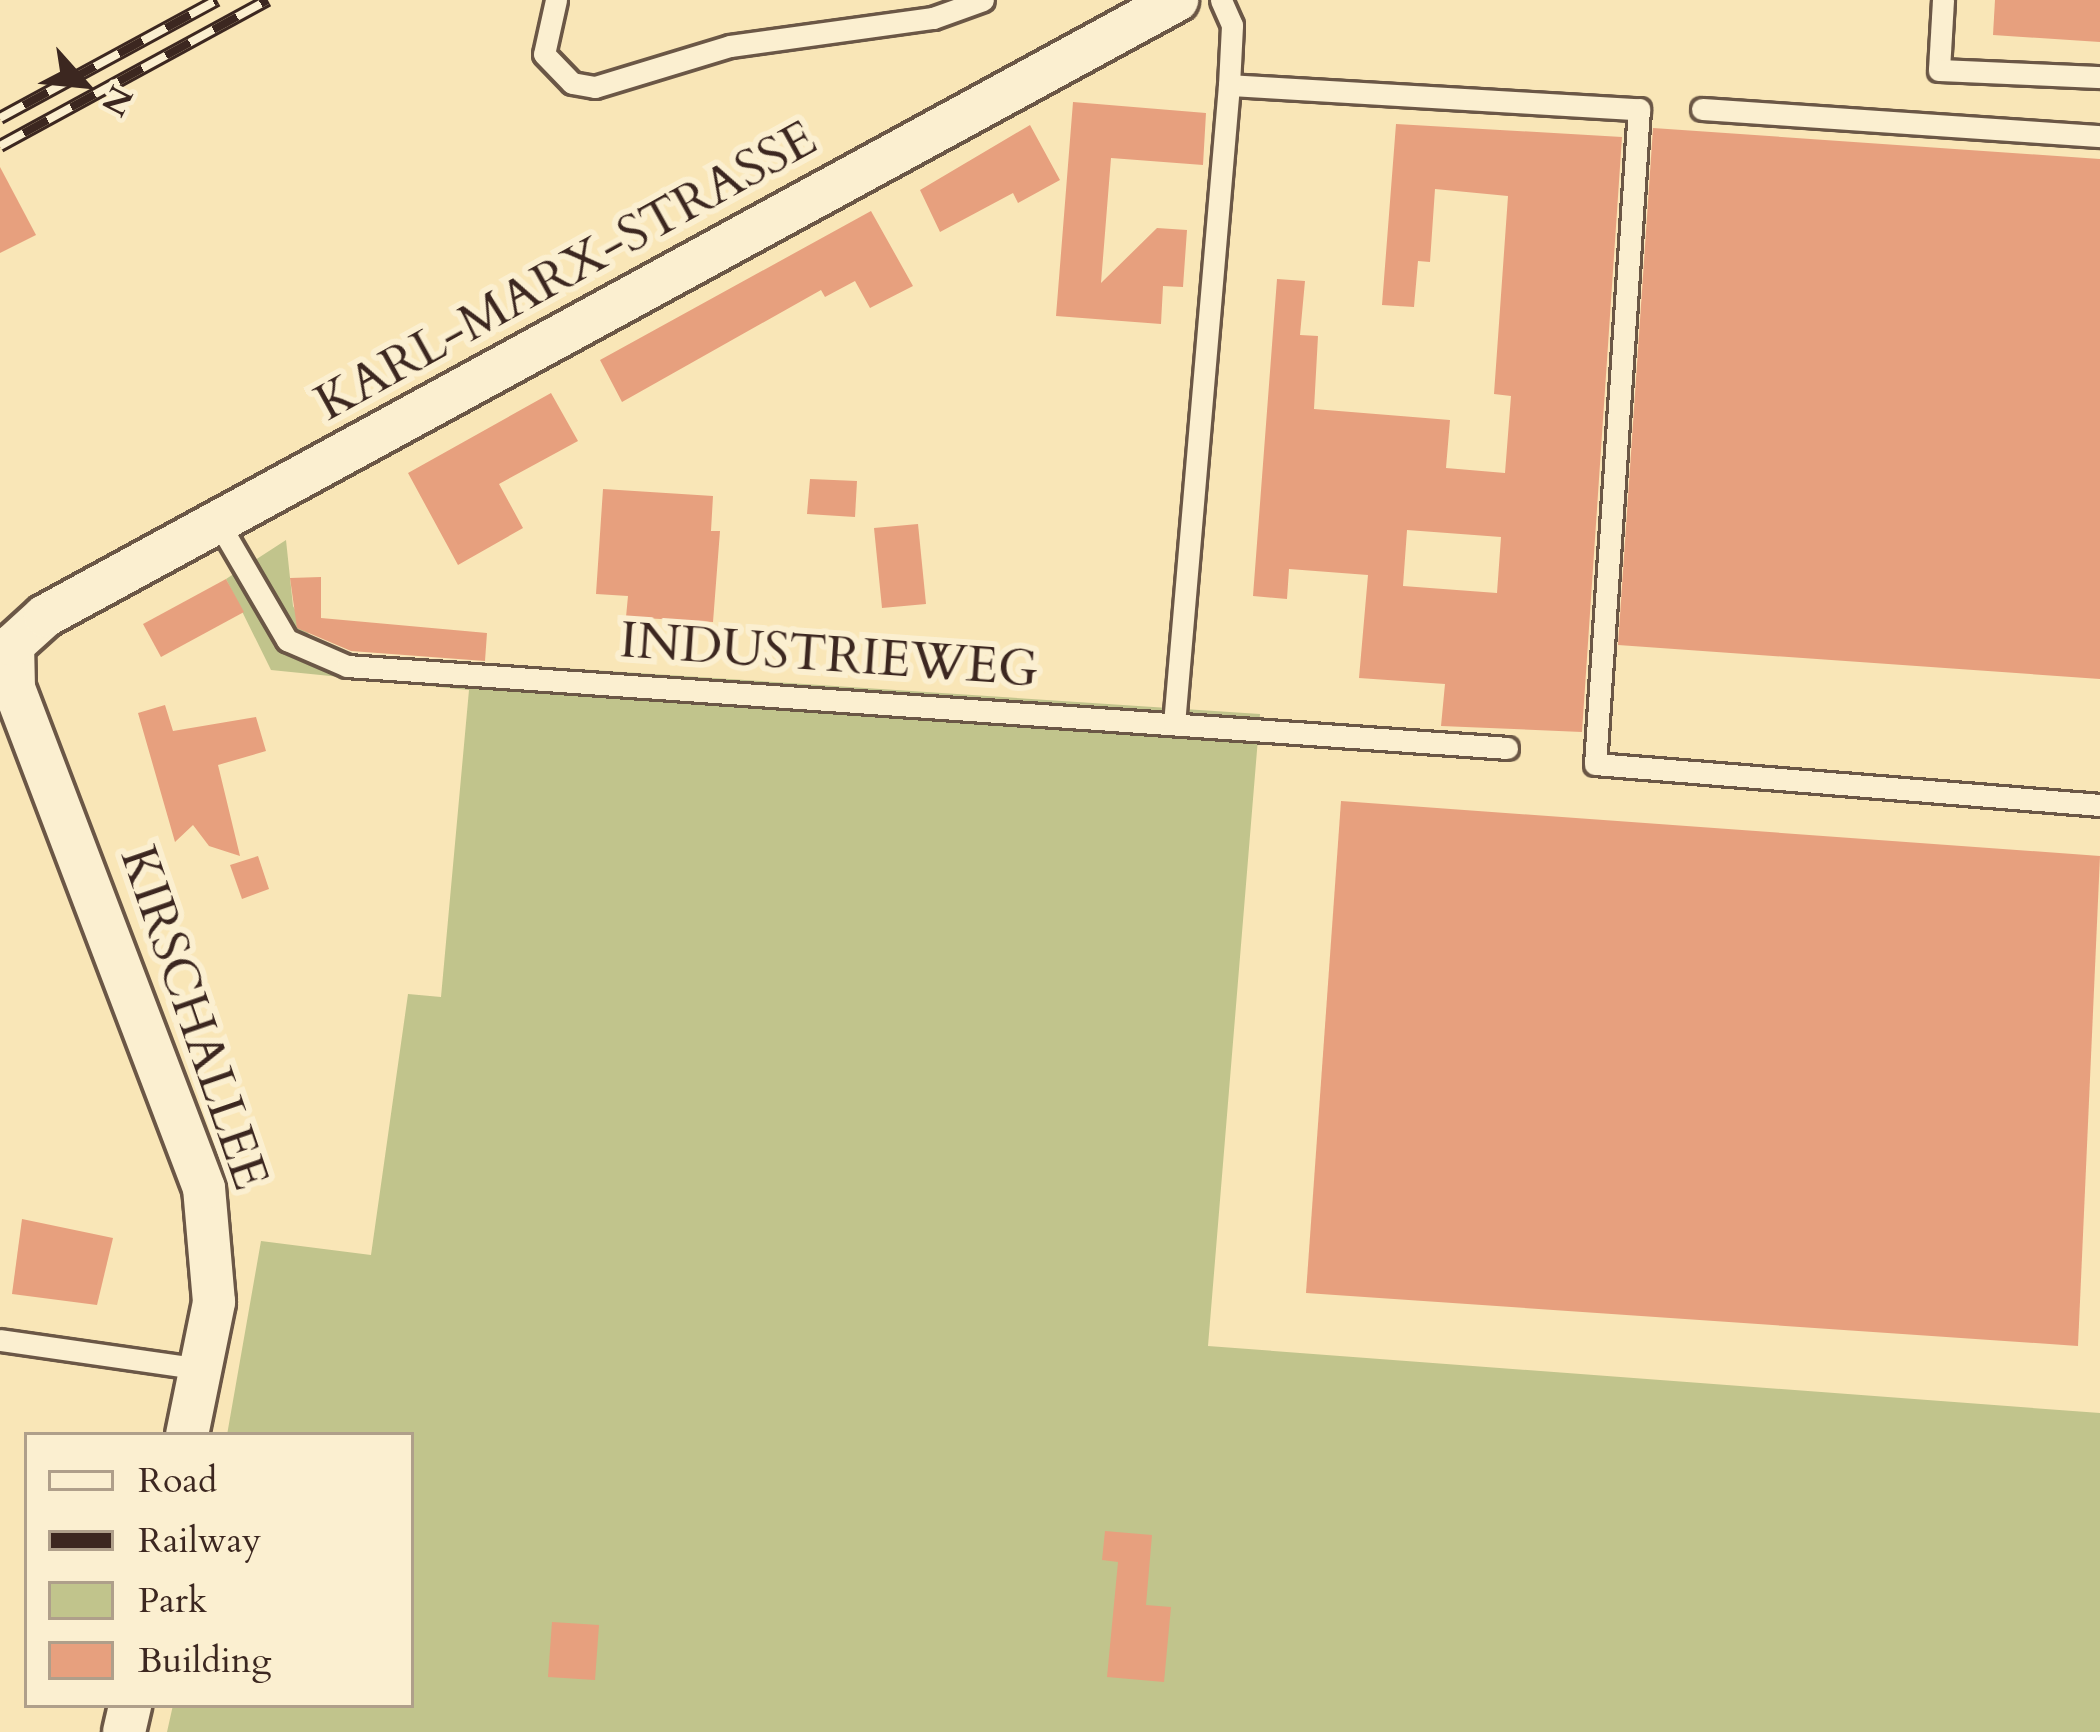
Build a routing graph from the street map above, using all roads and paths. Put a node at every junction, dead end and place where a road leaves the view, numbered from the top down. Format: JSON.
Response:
{"nodes":[{"id":1,"x":556,"y":0,"type":"edge"},
{"id":2,"x":983,"y":0,"type":"edge"},
{"id":3,"x":1177,"y":0,"type":"edge"},
{"id":4,"x":1221,"y":0,"type":"edge"},
{"id":5,"x":1943,"y":0,"type":"edge"},
{"id":6,"x":2100,"y":77,"type":"edge"},
{"id":7,"x":1229,"y":85,"type":"junction"},
{"id":8,"x":1702,"y":109,"type":"dead end"},
{"id":9,"x":2100,"y":136,"type":"edge"},
{"id":10,"x":218,"y":522,"type":"junction"},
{"id":11,"x":13,"y":645,"type":"joint"},
{"id":12,"x":1174,"y":724,"type":"junction"},
{"id":13,"x":1507,"y":748,"type":"dead end"},
{"id":14,"x":2100,"y":805,"type":"edge"},
{"id":15,"x":0,"y":1340,"type":"edge"},
{"id":16,"x":201,"y":1369,"type":"junction"},
{"id":17,"x":188,"y":1432,"type":"edge"}],
"edges":[{"from":1,"to":2,"type":"lane"},
{"from":3,"to":10,"type":"street","name":"KARL-MARX-STRASSE"},
{"from":4,"to":7,"type":"lane"},
{"from":5,"to":6,"type":"lane"},
{"from":7,"to":12,"type":"lane"},
{"from":7,"to":14,"type":"lane"},
{"from":8,"to":9,"type":"lane"},
{"from":10,"to":11,"type":"street","name":"KARL-MARX-STRASSE"},
{"from":10,"to":12,"type":"lane","name":"INDUSTRIEWEG"},
{"from":11,"to":16,"type":"street","name":"KIRSCHALLEE"},
{"from":12,"to":13,"type":"lane","name":"INDUSTRIEWEG"},
{"from":15,"to":16,"type":"lane"},
{"from":16,"to":17,"type":"street","name":"KIRSCHALLEE"}]}
